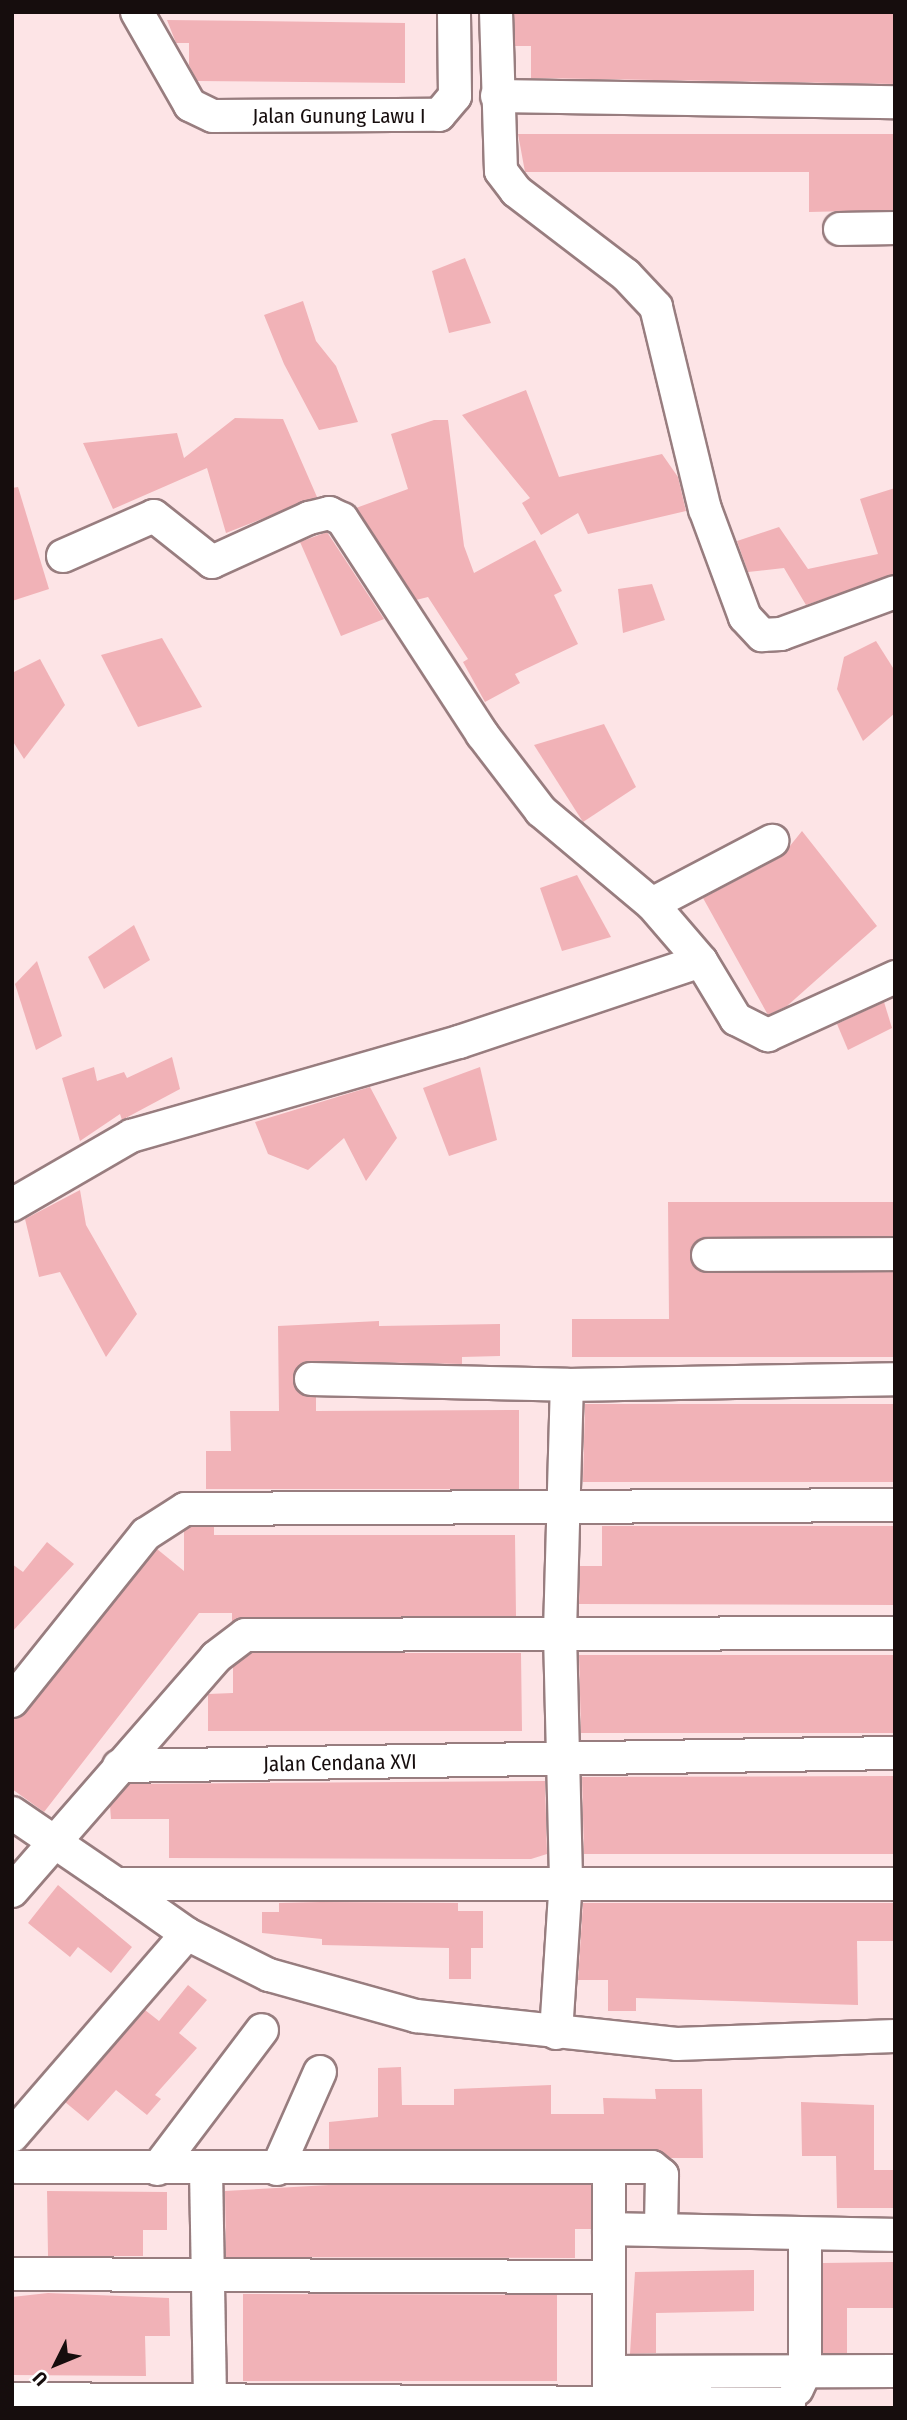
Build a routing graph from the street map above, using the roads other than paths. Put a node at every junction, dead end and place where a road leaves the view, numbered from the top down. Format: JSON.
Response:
{"nodes":[{"id":1,"x":137,"y":12,"type":"edge"},
{"id":2,"x":454,"y":12,"type":"edge"},
{"id":3,"x":496,"y":12,"type":"edge"},
{"id":4,"x":497,"y":96,"type":"junction"},
{"id":5,"x":895,"y":102,"type":"edge"},
{"id":6,"x":895,"y":228,"type":"edge"},
{"id":7,"x":840,"y":229,"type":"dead end"},
{"id":8,"x":63,"y":556,"type":"dead end"},
{"id":9,"x":895,"y":592,"type":"edge"},
{"id":10,"x":772,"y":841,"type":"dead end"},
{"id":11,"x":652,"y":904,"type":"junction"},
{"id":12,"x":701,"y":961,"type":"junction"},
{"id":13,"x":895,"y":976,"type":"edge"},
{"id":14,"x":12,"y":1205,"type":"edge"},
{"id":15,"x":895,"y":1254,"type":"edge"},
{"id":16,"x":708,"y":1255,"type":"dead end"},
{"id":17,"x":311,"y":1379,"type":"dead end"},
{"id":18,"x":895,"y":1379,"type":"edge"},
{"id":19,"x":567,"y":1385,"type":"junction"},
{"id":20,"x":895,"y":1505,"type":"edge"},
{"id":21,"x":562,"y":1508,"type":"junction"},
{"id":22,"x":561,"y":1632,"type":"junction"},
{"id":23,"x":895,"y":1633,"type":"edge"},
{"id":24,"x":12,"y":1701,"type":"edge"},
{"id":25,"x":895,"y":1753,"type":"edge"},
{"id":26,"x":561,"y":1761,"type":"junction"},
{"id":27,"x":119,"y":1766,"type":"junction"},
{"id":28,"x":12,"y":1813,"type":"edge"},
{"id":29,"x":54,"y":1842,"type":"junction"},
{"id":30,"x":566,"y":1879,"type":"junction"},
{"id":31,"x":116,"y":1884,"type":"junction"},
{"id":32,"x":895,"y":1884,"type":"edge"},
{"id":33,"x":12,"y":1891,"type":"edge"},
{"id":34,"x":187,"y":1934,"type":"junction"},
{"id":35,"x":262,"y":2030,"type":"dead end"},
{"id":36,"x":556,"y":2033,"type":"junction"},
{"id":37,"x":895,"y":2036,"type":"edge"},
{"id":38,"x":320,"y":2071,"type":"dead end"},
{"id":39,"x":12,"y":2136,"type":"edge"},
{"id":40,"x":13,"y":2166,"type":"edge"},
{"id":41,"x":609,"y":2168,"type":"junction"},
{"id":42,"x":157,"y":2169,"type":"junction"},
{"id":43,"x":206,"y":2169,"type":"junction"},
{"id":44,"x":277,"y":2169,"type":"junction"},
{"id":45,"x":609,"y":2229,"type":"junction"},
{"id":46,"x":661,"y":2229,"type":"junction"},
{"id":47,"x":805,"y":2235,"type":"junction"},
{"id":48,"x":895,"y":2235,"type":"edge"},
{"id":49,"x":12,"y":2274,"type":"edge"},
{"id":50,"x":208,"y":2275,"type":"junction"},
{"id":51,"x":608,"y":2277,"type":"junction"},
{"id":52,"x":895,"y":2371,"type":"edge"},
{"id":53,"x":609,"y":2372,"type":"junction"},
{"id":54,"x":805,"y":2372,"type":"junction"},
{"id":55,"x":12,"y":2399,"type":"edge"},
{"id":56,"x":608,"y":2403,"type":"junction"},
{"id":57,"x":210,"y":2405,"type":"edge"},
{"id":58,"x":788,"y":2406,"type":"edge"}],
"edges":[{"from":1,"to":2,"type":"street","name":"Jalan Gunung Lawu I"},
{"from":3,"to":4,"type":"street"},
{"from":4,"to":5,"type":"street"},
{"from":4,"to":9,"type":"street"},
{"from":6,"to":7,"type":"street"},
{"from":8,"to":11,"type":"street"},
{"from":10,"to":11,"type":"street"},
{"from":11,"to":12,"type":"street"},
{"from":12,"to":13,"type":"street"},
{"from":12,"to":14,"type":"street"},
{"from":15,"to":16,"type":"street"},
{"from":17,"to":19,"type":"street"},
{"from":18,"to":19,"type":"street"},
{"from":19,"to":21,"type":"street"},
{"from":20,"to":21,"type":"street"},
{"from":21,"to":22,"type":"street"},
{"from":21,"to":24,"type":"street"},
{"from":22,"to":23,"type":"street"},
{"from":22,"to":26,"type":"street"},
{"from":22,"to":27,"type":"street"},
{"from":25,"to":26,"type":"street","name":"Jalan Cendana XVI"},
{"from":26,"to":27,"type":"street","name":"Jalan Cendana XVI"},
{"from":26,"to":30,"type":"street"},
{"from":27,"to":29,"type":"street"},
{"from":28,"to":29,"type":"street"},
{"from":29,"to":31,"type":"street"},
{"from":29,"to":33,"type":"street"},
{"from":30,"to":31,"type":"street"},
{"from":30,"to":32,"type":"street"},
{"from":30,"to":36,"type":"street"},
{"from":31,"to":34,"type":"street"},
{"from":34,"to":36,"type":"street"},
{"from":34,"to":39,"type":"street"},
{"from":35,"to":42,"type":"street"},
{"from":36,"to":37,"type":"street"},
{"from":38,"to":44,"type":"street"},
{"from":40,"to":42,"type":"street"},
{"from":41,"to":44,"type":"street"},
{"from":41,"to":45,"type":"street"},
{"from":41,"to":46,"type":"street"},
{"from":42,"to":43,"type":"street"},
{"from":43,"to":44,"type":"street"},
{"from":43,"to":50,"type":"street"},
{"from":45,"to":46,"type":"street"},
{"from":45,"to":51,"type":"street"},
{"from":46,"to":47,"type":"street"},
{"from":47,"to":48,"type":"street"},
{"from":47,"to":54,"type":"street"},
{"from":49,"to":50,"type":"street"},
{"from":50,"to":51,"type":"street"},
{"from":50,"to":57,"type":"street"},
{"from":51,"to":53,"type":"street"},
{"from":52,"to":54,"type":"street"},
{"from":53,"to":54,"type":"street"},
{"from":53,"to":56,"type":"street"},
{"from":54,"to":58,"type":"street"},
{"from":55,"to":57,"type":"street"},
{"from":56,"to":57,"type":"street"},
{"from":56,"to":58,"type":"street"}]}
